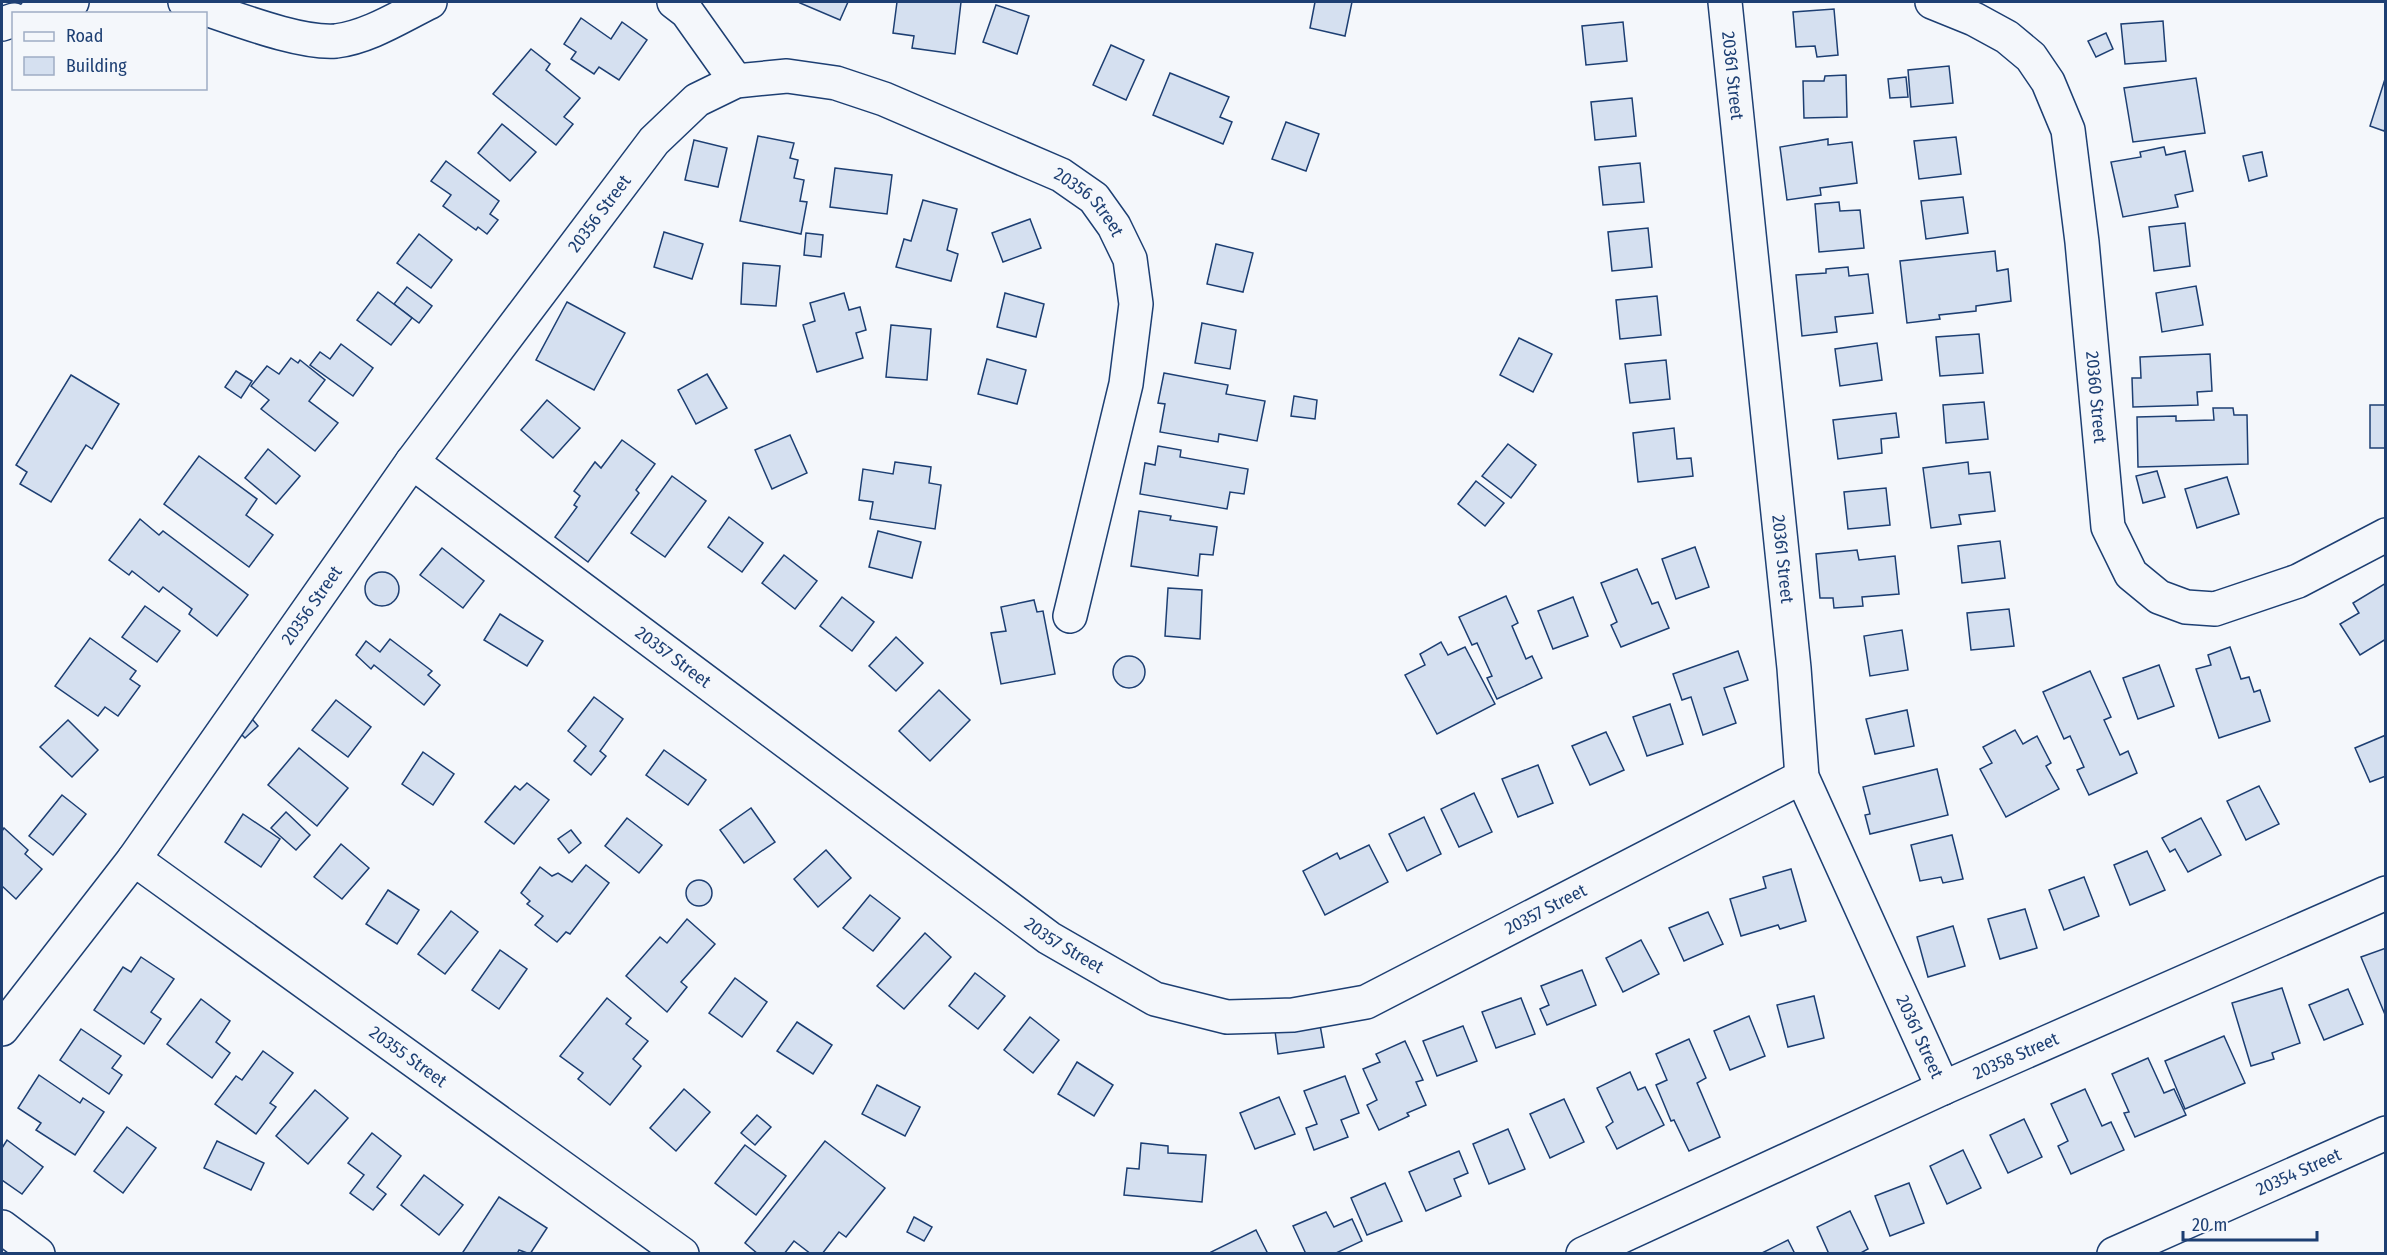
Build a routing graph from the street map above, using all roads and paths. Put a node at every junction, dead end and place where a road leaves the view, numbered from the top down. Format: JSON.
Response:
{"nodes":[{"id":1,"x":72,"y":2,"type":"edge"},
{"id":2,"x":184,"y":2,"type":"edge"},
{"id":3,"x":430,"y":2,"type":"edge"},
{"id":4,"x":674,"y":2,"type":"edge"},
{"id":5,"x":1725,"y":2,"type":"edge"},
{"id":6,"x":1932,"y":2,"type":"edge"},
{"id":7,"x":41,"y":12,"type":"edge"},
{"id":8,"x":736,"y":81,"type":"junction"},
{"id":9,"x":412,"y":462,"type":"junction"},
{"id":10,"x":2385,"y":534,"type":"edge"},
{"id":11,"x":1070,"y":616,"type":"dead end"},
{"id":12,"x":1802,"y":777,"type":"junction"},
{"id":13,"x":134,"y":859,"type":"junction"},
{"id":14,"x":2385,"y":893,"type":"edge"},
{"id":15,"x":2,"y":1029,"type":"edge"},
{"id":16,"x":1943,"y":1088,"type":"junction"},
{"id":17,"x":2385,"y":1133,"type":"edge"},
{"id":18,"x":2,"y":1227,"type":"edge"},
{"id":19,"x":38,"y":1254,"type":"edge"},
{"id":20,"x":682,"y":1254,"type":"edge"},
{"id":21,"x":1583,"y":1254,"type":"edge"},
{"id":22,"x":2114,"y":1254,"type":"edge"}],
"edges":[{"from":1,"to":7,"type":"street"},
{"from":2,"to":3,"type":"street"},
{"from":4,"to":8,"type":"street"},
{"from":5,"to":12,"type":"street","name":"20361 Street"},
{"from":6,"to":10,"type":"street","name":"20360 Street"},
{"from":8,"to":9,"type":"street","name":"20356 Street"},
{"from":8,"to":11,"type":"street","name":"20356 Street"},
{"from":9,"to":12,"type":"street","name":"20357 Street"},
{"from":9,"to":13,"type":"street","name":"20356 Street"},
{"from":12,"to":16,"type":"street","name":"20361 Street"},
{"from":13,"to":15,"type":"street","name":"20356 Street"},
{"from":13,"to":20,"type":"street","name":"20355 Street"},
{"from":14,"to":16,"type":"street","name":"20358 Street"},
{"from":16,"to":21,"type":"street","name":"20358 Street"},
{"from":17,"to":22,"type":"street","name":"20354 Street"},
{"from":18,"to":19,"type":"street"}]}
